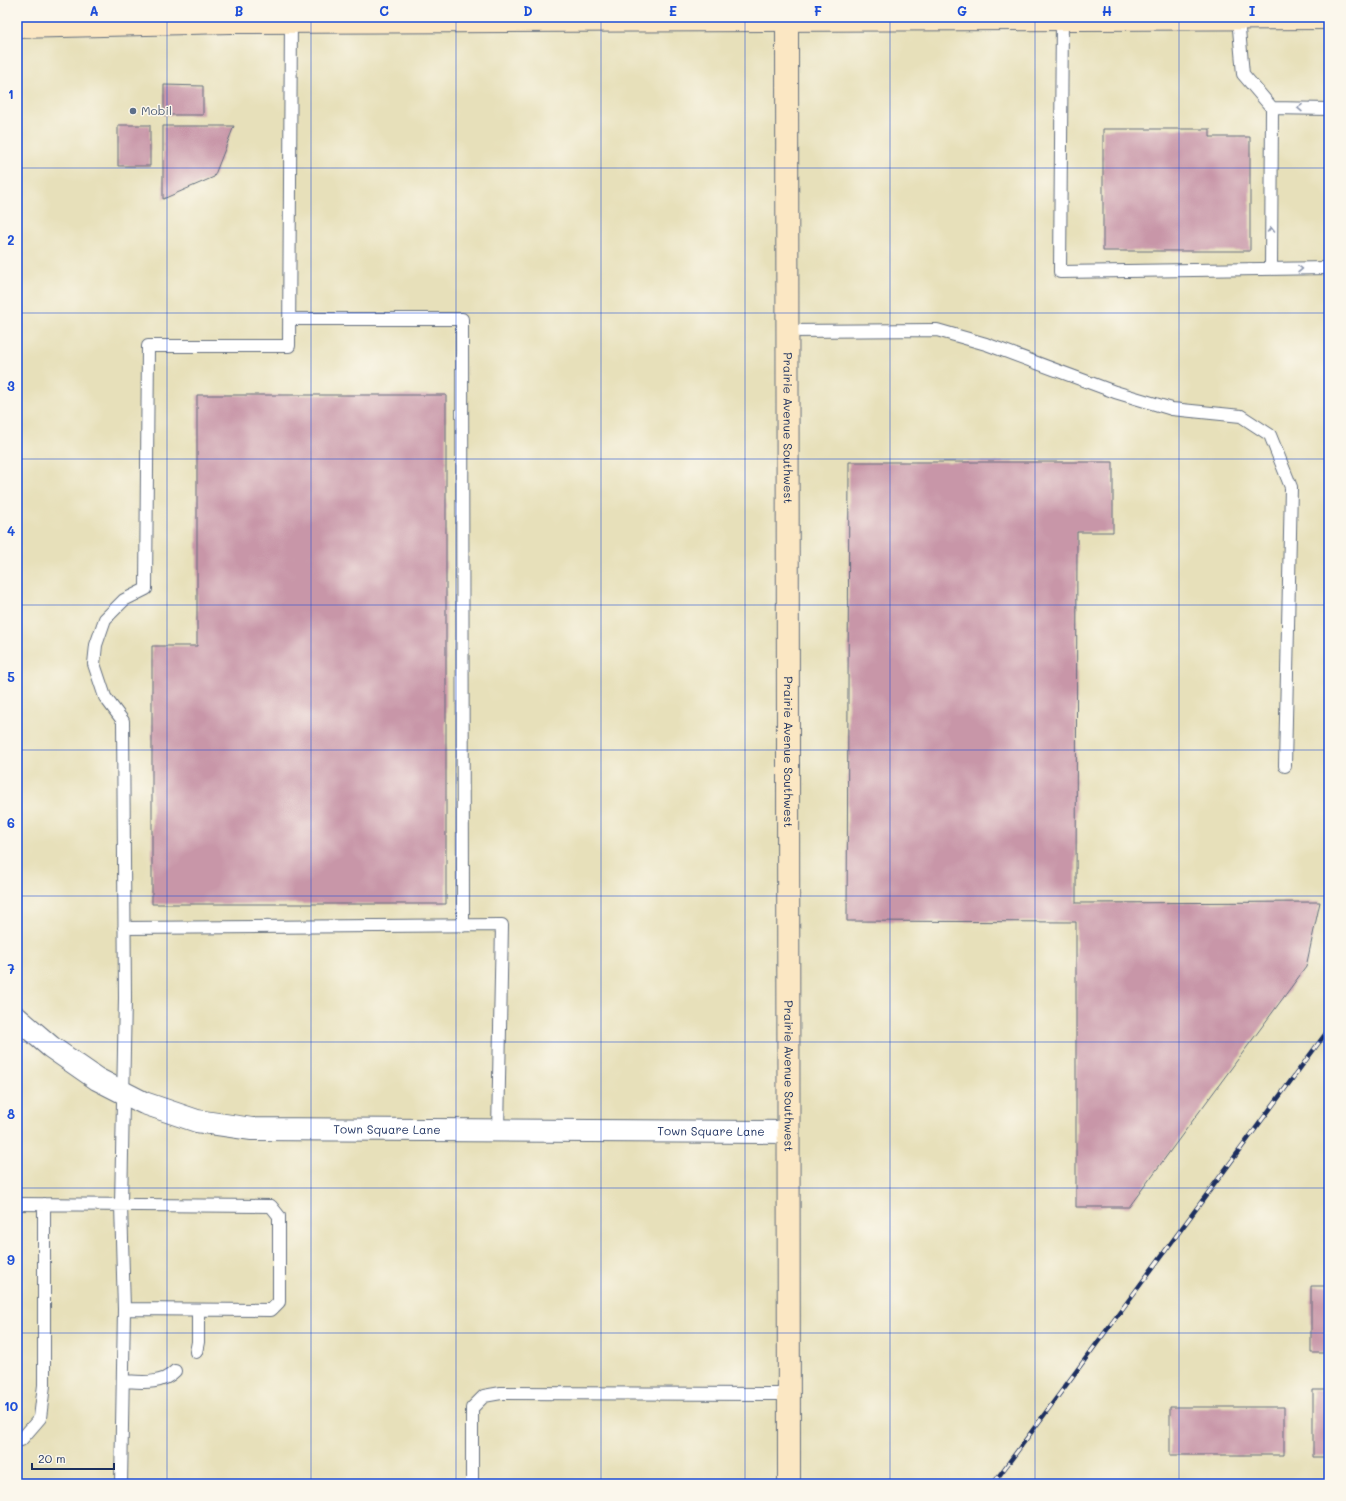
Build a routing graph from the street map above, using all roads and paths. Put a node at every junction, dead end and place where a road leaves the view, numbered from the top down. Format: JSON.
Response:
{"nodes":[{"id":1,"x":1062,"y":18,"type":"junction"},
{"id":2,"x":1198,"y":18,"type":"edge"},
{"id":3,"x":1238,"y":18,"type":"junction"},
{"id":4,"x":1329,"y":18,"type":"edge"},
{"id":5,"x":231,"y":19,"type":"edge"},
{"id":6,"x":291,"y":19,"type":"edge"},
{"id":7,"x":522,"y":19,"type":"edge"},
{"id":8,"x":787,"y":20,"type":"junction"},
{"id":9,"x":17,"y":27,"type":"edge"},
{"id":10,"x":1272,"y":108,"type":"junction"},
{"id":11,"x":1329,"y":109,"type":"edge"},
{"id":12,"x":1329,"y":268,"type":"edge"},
{"id":13,"x":1271,"y":269,"type":"junction"},
{"id":14,"x":289,"y":319,"type":"junction"},
{"id":15,"x":787,"y":331,"type":"junction"},
{"id":16,"x":1285,"y":766,"type":"dead end"},
{"id":17,"x":463,"y":926,"type":"junction"},
{"id":18,"x":124,"y":928,"type":"junction"},
{"id":19,"x":17,"y":1018,"type":"edge"},
{"id":20,"x":122,"y":1092,"type":"junction"},
{"id":21,"x":498,"y":1131,"type":"junction"},
{"id":22,"x":788,"y":1132,"type":"junction"},
{"id":23,"x":17,"y":1204,"type":"edge"},
{"id":24,"x":44,"y":1204,"type":"junction"},
{"id":25,"x":121,"y":1205,"type":"junction"},
{"id":26,"x":124,"y":1309,"type":"junction"},
{"id":27,"x":198,"y":1310,"type":"junction"},
{"id":28,"x":196,"y":1352,"type":"dead end"},
{"id":29,"x":175,"y":1371,"type":"dead end"},
{"id":30,"x":123,"y":1381,"type":"junction"},
{"id":31,"x":788,"y":1394,"type":"junction"},
{"id":32,"x":17,"y":1441,"type":"edge"},
{"id":33,"x":121,"y":1484,"type":"edge"},
{"id":34,"x":472,"y":1484,"type":"edge"},
{"id":35,"x":789,"y":1484,"type":"edge"}],
"edges":[{"from":1,"to":2,"type":"street"},
{"from":1,"to":8,"type":"street"},
{"from":1,"to":13,"type":"lane"},
{"from":2,"to":3,"type":"street"},
{"from":3,"to":4,"type":"street"},
{"from":3,"to":10,"type":"lane"},
{"from":5,"to":6,"type":"street"},
{"from":5,"to":9,"type":"street"},
{"from":6,"to":7,"type":"street"},
{"from":6,"to":14,"type":"lane"},
{"from":7,"to":8,"type":"street"},
{"from":8,"to":15,"type":"street","name":"Prairie Avenue Southwest"},
{"from":11,"to":10,"type":"lane","one_way":true},
{"from":13,"to":10,"type":"lane","one_way":true},
{"from":13,"to":12,"type":"lane","one_way":true},
{"from":14,"to":17,"type":"lane"},
{"from":14,"to":18,"type":"lane"},
{"from":15,"to":16,"type":"lane"},
{"from":15,"to":22,"type":"street","name":"Prairie Avenue Southwest"},
{"from":17,"to":18,"type":"lane"},
{"from":17,"to":21,"type":"lane"},
{"from":18,"to":20,"type":"lane"},
{"from":19,"to":20,"type":"street","name":"Town Square Lane"},
{"from":20,"to":21,"type":"street","name":"Town Square Lane"},
{"from":20,"to":25,"type":"lane"},
{"from":21,"to":22,"type":"street","name":"Town Square Lane"},
{"from":22,"to":31,"type":"street","name":"Prairie Avenue Southwest"},
{"from":23,"to":24,"type":"lane"},
{"from":24,"to":25,"type":"lane"},
{"from":24,"to":32,"type":"lane"},
{"from":25,"to":26,"type":"lane"},
{"from":25,"to":27,"type":"lane"},
{"from":26,"to":27,"type":"lane"},
{"from":26,"to":30,"type":"lane"},
{"from":27,"to":28,"type":"lane"},
{"from":29,"to":30,"type":"lane"},
{"from":30,"to":33,"type":"lane"},
{"from":31,"to":34,"type":"lane"},
{"from":31,"to":35,"type":"street","name":"Prairie Avenue Southwest"}]}
